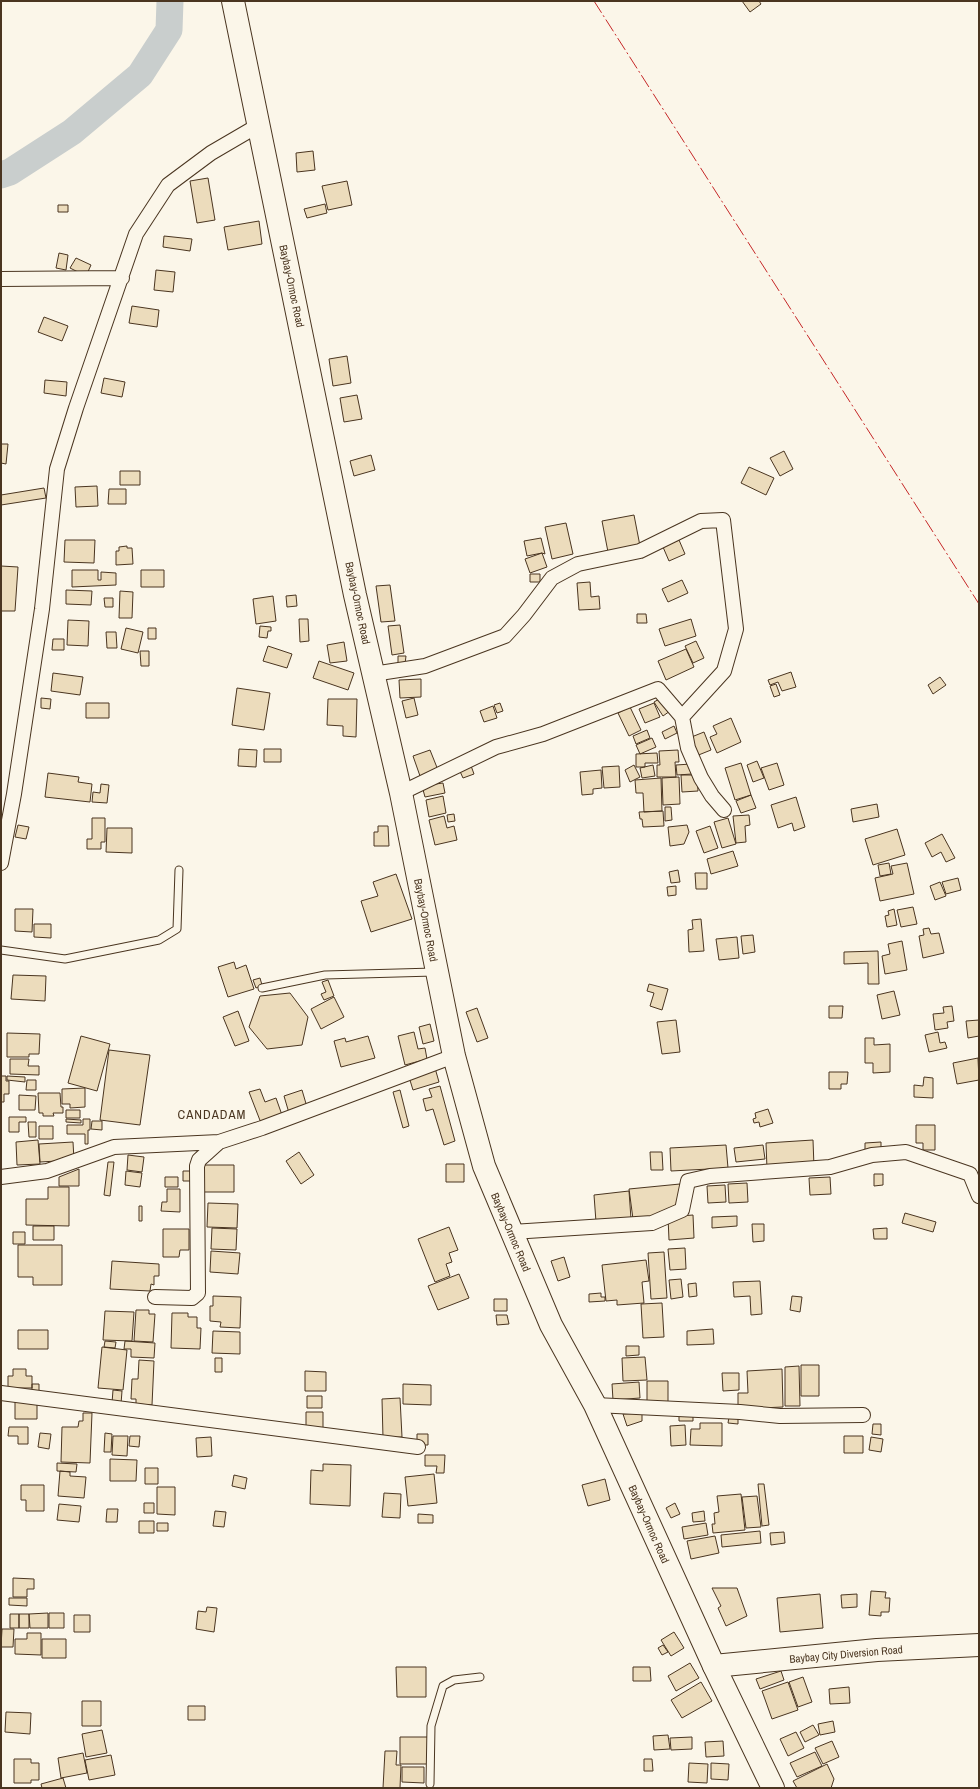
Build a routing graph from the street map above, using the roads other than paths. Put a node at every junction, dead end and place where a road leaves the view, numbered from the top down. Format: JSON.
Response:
{"nodes":[{"id":1,"x":233,"y":1,"type":"edge"},
{"id":2,"x":259,"y":125,"type":"junction"},
{"id":3,"x":122,"y":278,"type":"junction"},
{"id":4,"x":1,"y":279,"type":"edge"},
{"id":5,"x":373,"y":674,"type":"junction"},
{"id":6,"x":682,"y":718,"type":"junction"},
{"id":7,"x":401,"y":793,"type":"junction"},
{"id":8,"x":724,"y":810,"type":"dead end"},
{"id":9,"x":1,"y":863,"type":"edge"},
{"id":10,"x":179,"y":870,"type":"dead end"},
{"id":11,"x":1,"y":950,"type":"edge"},
{"id":12,"x":437,"y":972,"type":"junction"},
{"id":13,"x":262,"y":988,"type":"dead end"},
{"id":14,"x":454,"y":1056,"type":"junction"},
{"id":15,"x":220,"y":1142,"type":"junction"},
{"id":16,"x":1,"y":1177,"type":"edge"},
{"id":17,"x":979,"y":1196,"type":"edge"},
{"id":18,"x":512,"y":1232,"type":"junction"},
{"id":19,"x":155,"y":1297,"type":"dead end"},
{"id":20,"x":1,"y":1393,"type":"edge"},
{"id":21,"x":595,"y":1405,"type":"junction"},
{"id":22,"x":863,"y":1415,"type":"dead end"},
{"id":23,"x":418,"y":1448,"type":"dead end"},
{"id":24,"x":979,"y":1645,"type":"edge"},
{"id":25,"x":714,"y":1666,"type":"junction"},
{"id":26,"x":480,"y":1677,"type":"dead end"},
{"id":27,"x":430,"y":1784,"type":"dead end"},
{"id":28,"x":772,"y":1788,"type":"edge"}],
"edges":[{"from":1,"to":2,"type":"main road","name":"Baybay-Ormoc Road"},
{"from":2,"to":3,"type":"street"},
{"from":2,"to":5,"type":"main road","name":"Baybay-Ormoc Road"},
{"from":3,"to":4,"type":"street"},
{"from":3,"to":9,"type":"street"},
{"from":5,"to":6,"type":"street"},
{"from":5,"to":7,"type":"main road","name":"Baybay-Ormoc Road"},
{"from":6,"to":7,"type":"street"},
{"from":6,"to":8,"type":"street"},
{"from":7,"to":12,"type":"main road","name":"Baybay-Ormoc Road"},
{"from":10,"to":11,"type":"lane"},
{"from":12,"to":13,"type":"lane"},
{"from":12,"to":14,"type":"main road","name":"Baybay-Ormoc Road"},
{"from":14,"to":15,"type":"street"},
{"from":14,"to":18,"type":"main road","name":"Baybay-Ormoc Road"},
{"from":15,"to":16,"type":"street"},
{"from":15,"to":19,"type":"street"},
{"from":17,"to":18,"type":"street"},
{"from":18,"to":21,"type":"main road","name":"Baybay-Ormoc Road"},
{"from":20,"to":23,"type":"street"},
{"from":21,"to":22,"type":"street"},
{"from":21,"to":25,"type":"main road","name":"Baybay-Ormoc Road"},
{"from":24,"to":25,"type":"main road","name":"Baybay City Diversion Road"},
{"from":25,"to":28,"type":"main road","name":"Baybay-Ormoc Road"},
{"from":26,"to":27,"type":"lane"}]}
